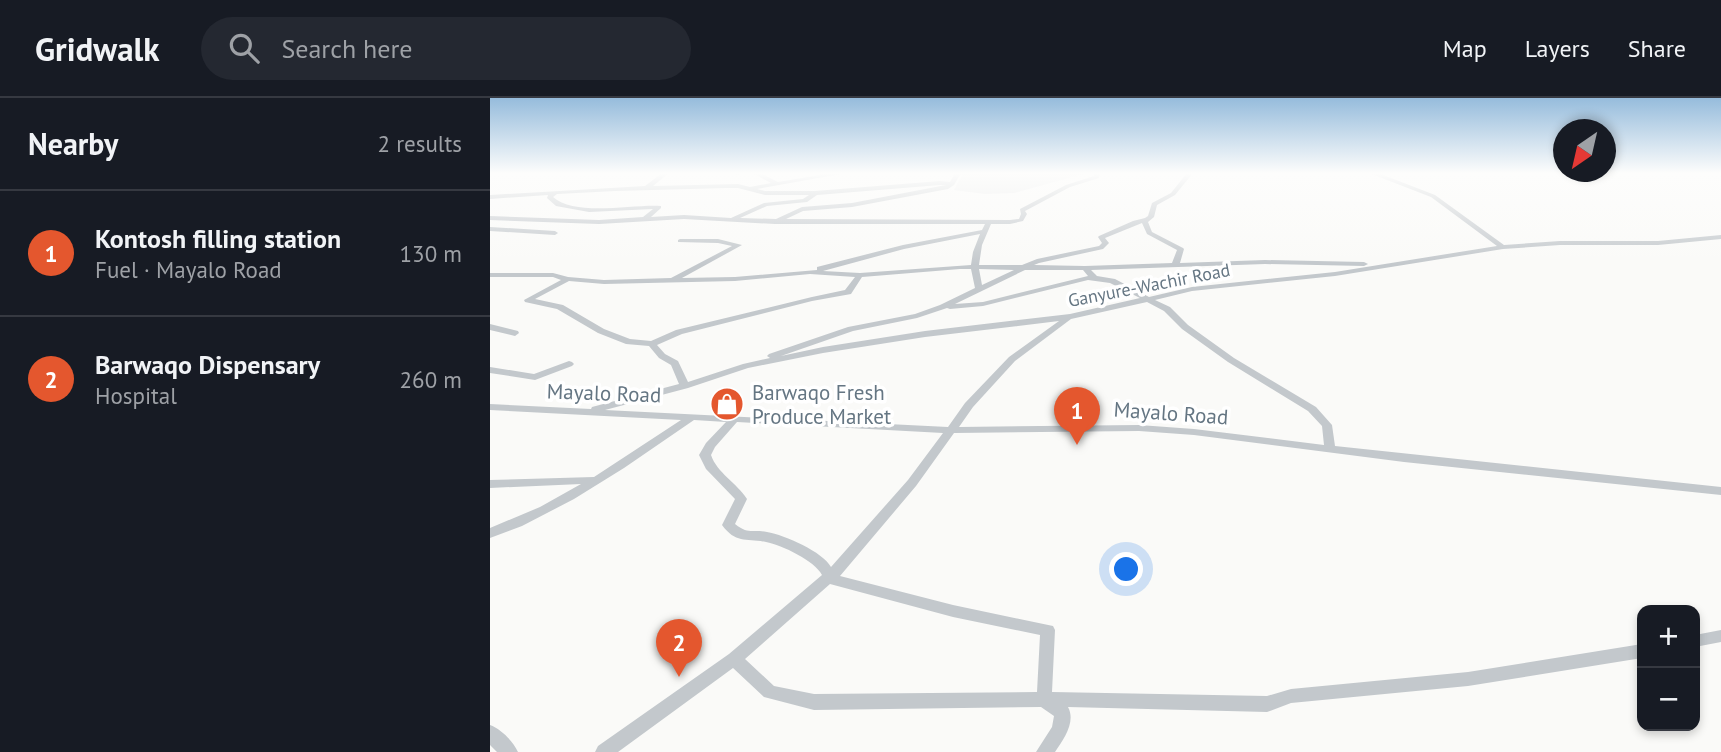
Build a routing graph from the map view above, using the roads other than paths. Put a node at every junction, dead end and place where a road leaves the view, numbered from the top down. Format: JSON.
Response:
{"nodes":[{"id":1,"x":556,"y":204,"type":"edge"},
{"id":2,"x":772,"y":204,"type":"edge"},
{"id":3,"x":864,"y":204,"type":"edge"},
{"id":4,"x":1034,"y":204,"type":"edge"},
{"id":5,"x":1155,"y":204,"type":"edge"},
{"id":6,"x":1443,"y":204,"type":"edge"},
{"id":7,"x":490,"y":218,"type":"edge"},
{"id":8,"x":645,"y":219,"type":"junction"},
{"id":9,"x":733,"y":219,"type":"junction"},
{"id":10,"x":1148,"y":220,"type":"junction"},
{"id":11,"x":775,"y":222,"type":"junction"},
{"id":12,"x":989,"y":222,"type":"junction"},
{"id":13,"x":490,"y":229,"type":"edge"},
{"id":14,"x":501,"y":230,"type":"junction"},
{"id":15,"x":985,"y":231,"type":"junction"},
{"id":16,"x":555,"y":233,"type":"dead end"},
{"id":17,"x":490,"y":235,"type":"edge"},
{"id":18,"x":1721,"y":237,"type":"edge"},
{"id":19,"x":680,"y":241,"type":"dead end"},
{"id":20,"x":1503,"y":247,"type":"junction"},
{"id":21,"x":1175,"y":265,"type":"junction"},
{"id":22,"x":1380,"y":265,"type":"junction"},
{"id":23,"x":1145,"y":266,"type":"junction"},
{"id":24,"x":974,"y":267,"type":"junction"},
{"id":25,"x":1027,"y":267,"type":"junction"},
{"id":26,"x":1084,"y":268,"type":"junction"},
{"id":27,"x":810,"y":272,"type":"junction"},
{"id":28,"x":490,"y":275,"type":"edge"},
{"id":29,"x":860,"y":275,"type":"junction"},
{"id":30,"x":568,"y":279,"type":"junction"},
{"id":31,"x":1096,"y":279,"type":"junction"},
{"id":32,"x":671,"y":281,"type":"junction"},
{"id":33,"x":979,"y":289,"type":"junction"},
{"id":34,"x":1148,"y":299,"type":"junction"},
{"id":35,"x":940,"y":308,"type":"junction"},
{"id":36,"x":1070,"y":317,"type":"junction"},
{"id":37,"x":490,"y":327,"type":"edge"},
{"id":38,"x":515,"y":333,"type":"dead end"},
{"id":39,"x":652,"y":344,"type":"junction"},
{"id":40,"x":569,"y":364,"type":"dead end"},
{"id":41,"x":746,"y":366,"type":"junction"},
{"id":42,"x":490,"y":370,"type":"edge"},
{"id":43,"x":685,"y":386,"type":"junction"},
{"id":44,"x":490,"y":407,"type":"edge"},
{"id":45,"x":591,"y":412,"type":"junction"},
{"id":46,"x":693,"y":416,"type":"junction"},
{"id":47,"x":735,"y":418,"type":"junction"},
{"id":48,"x":952,"y":430,"type":"junction"},
{"id":49,"x":1330,"y":447,"type":"junction"},
{"id":50,"x":596,"y":480,"type":"junction"},
{"id":51,"x":490,"y":484,"type":"edge"},
{"id":52,"x":1721,"y":491,"type":"edge"},
{"id":53,"x":490,"y":533,"type":"edge"},
{"id":54,"x":830,"y":578,"type":"junction"},
{"id":55,"x":1721,"y":636,"type":"edge"},
{"id":56,"x":1700,"y":640,"type":"edge"},
{"id":57,"x":1637,"y":652,"type":"edge"},
{"id":58,"x":734,"y":659,"type":"junction"},
{"id":59,"x":1044,"y":699,"type":"junction"},
{"id":60,"x":490,"y":733,"type":"edge"},
{"id":61,"x":509,"y":752,"type":"edge"},
{"id":62,"x":604,"y":752,"type":"edge"},
{"id":63,"x":1045,"y":752,"type":"edge"}],
"edges":[{"from":1,"to":8,"type":"street"},
{"from":2,"to":9,"type":"street"},
{"from":3,"to":11,"type":"street"},
{"from":4,"to":12,"type":"street"},
{"from":5,"to":10,"type":"street"},
{"from":6,"to":20,"type":"street"},
{"from":7,"to":8,"type":"street"},
{"from":8,"to":9,"type":"street"},
{"from":9,"to":11,"type":"street"},
{"from":10,"to":21,"type":"street"},
{"from":10,"to":25,"type":"street"},
{"from":11,"to":12,"type":"street"},
{"from":12,"to":15,"type":"street"},
{"from":13,"to":14,"type":"street"},
{"from":14,"to":16,"type":"street"},
{"from":14,"to":17,"type":"street"},
{"from":15,"to":24,"type":"street"},
{"from":15,"to":27,"type":"street"},
{"from":18,"to":20,"type":"street","name":"Ganyure-Wachir Road"},
{"from":19,"to":32,"type":"street"},
{"from":20,"to":22,"type":"street","name":"Ganyure-Wachir Road"},
{"from":21,"to":22,"type":"street"},
{"from":21,"to":23,"type":"street"},
{"from":22,"to":34,"type":"street","name":"Ganyure-Wachir Road"},
{"from":23,"to":26,"type":"street"},
{"from":23,"to":31,"type":"street"},
{"from":24,"to":25,"type":"street"},
{"from":24,"to":29,"type":"street"},
{"from":24,"to":33,"type":"street"},
{"from":25,"to":26,"type":"street"},
{"from":25,"to":33,"type":"street"},
{"from":26,"to":31,"type":"street"},
{"from":27,"to":29,"type":"street"},
{"from":27,"to":32,"type":"street"},
{"from":28,"to":30,"type":"street"},
{"from":29,"to":39,"type":"street"},
{"from":30,"to":32,"type":"street"},
{"from":30,"to":39,"type":"street"},
{"from":31,"to":34,"type":"street"},
{"from":31,"to":35,"type":"street"},
{"from":33,"to":35,"type":"street"},
{"from":34,"to":36,"type":"street","name":"Ganyure-Wachir Road"},
{"from":34,"to":49,"type":"street"},
{"from":35,"to":41,"type":"street"},
{"from":36,"to":41,"type":"street","name":"Ganyure-Wachir Road"},
{"from":36,"to":48,"type":"street"},
{"from":37,"to":38,"type":"street"},
{"from":39,"to":43,"type":"street"},
{"from":40,"to":42,"type":"street"},
{"from":41,"to":43,"type":"street","name":"Ganyure-Wachir Road"},
{"from":43,"to":45,"type":"street","name":"Ganyure-Wachir Road"},
{"from":44,"to":45,"type":"street","name":"Mayalo Road"},
{"from":45,"to":46,"type":"street","name":"Mayalo Road"},
{"from":46,"to":47,"type":"street","name":"Mayalo Road"},
{"from":46,"to":50,"type":"street"},
{"from":47,"to":48,"type":"street","name":"Mayalo Road"},
{"from":47,"to":54,"type":"street"},
{"from":48,"to":49,"type":"street","name":"Mayalo Road"},
{"from":48,"to":54,"type":"street"},
{"from":49,"to":52,"type":"street","name":"Mayalo Road"},
{"from":50,"to":51,"type":"street"},
{"from":50,"to":53,"type":"street"},
{"from":54,"to":58,"type":"street"},
{"from":54,"to":59,"type":"street"},
{"from":55,"to":56,"type":"street"},
{"from":57,"to":59,"type":"street"},
{"from":58,"to":59,"type":"street"},
{"from":58,"to":62,"type":"street"},
{"from":59,"to":63,"type":"street"},
{"from":60,"to":61,"type":"street"}]}
